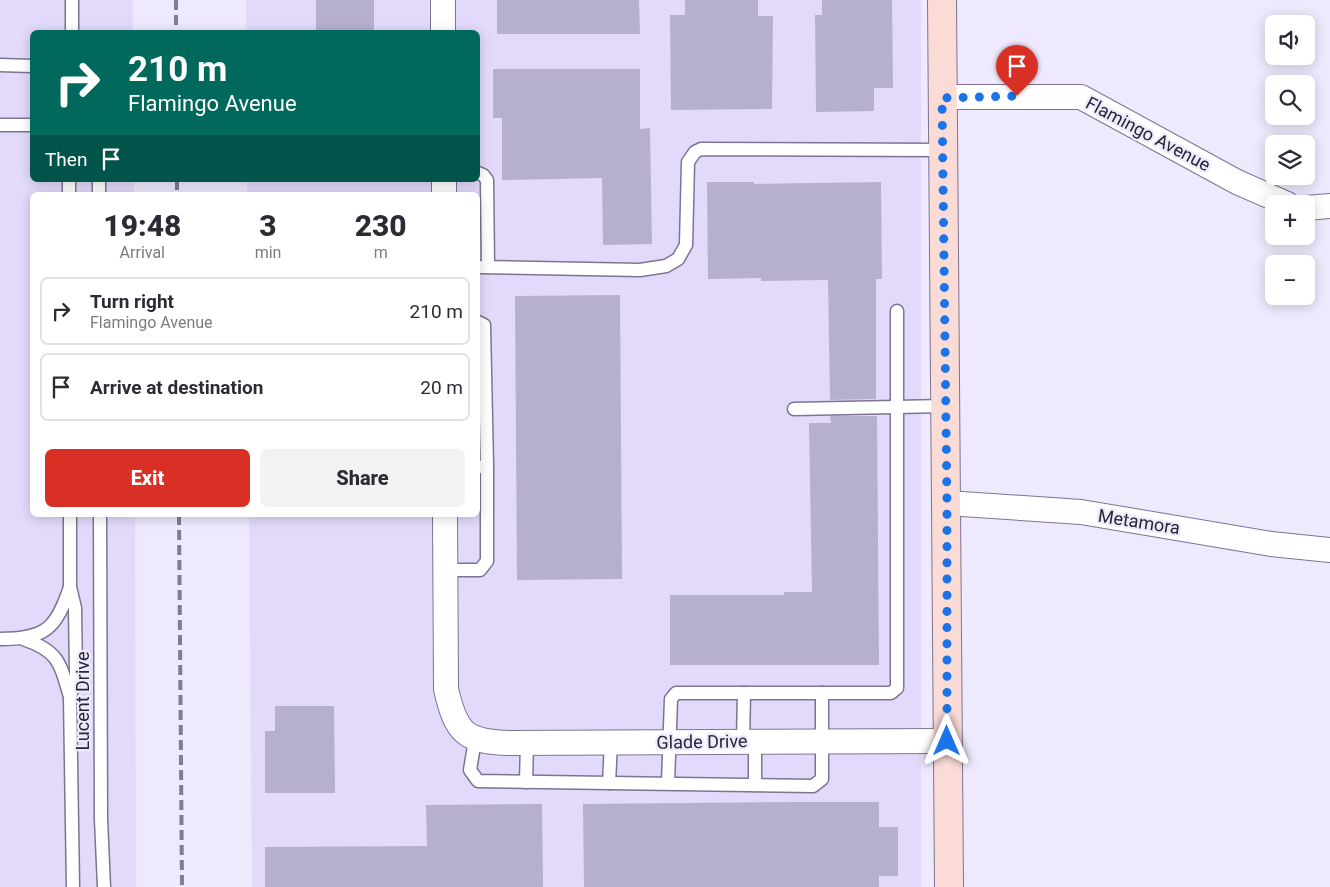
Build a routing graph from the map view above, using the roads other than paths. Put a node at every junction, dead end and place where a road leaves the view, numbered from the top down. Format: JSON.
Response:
{"nodes":[{"id":1,"x":72,"y":0,"type":"edge"},
{"id":2,"x":443,"y":0,"type":"edge"},
{"id":3,"x":942,"y":0,"type":"edge"},
{"id":4,"x":72,"y":30,"type":"edge"},
{"id":5,"x":443,"y":30,"type":"edge"},
{"id":6,"x":0,"y":66,"type":"edge"},
{"id":7,"x":30,"y":66,"type":"edge"},
{"id":8,"x":942,"y":98,"type":"junction"},
{"id":9,"x":0,"y":125,"type":"edge"},
{"id":10,"x":30,"y":125,"type":"edge"},
{"id":11,"x":943,"y":150,"type":"junction"},
{"id":12,"x":480,"y":174,"type":"edge"},
{"id":13,"x":1267,"y":195,"type":"edge"},
{"id":14,"x":1330,"y":206,"type":"edge"},
{"id":15,"x":1315,"y":207,"type":"edge"},
{"id":16,"x":483,"y":209,"type":"edge"},
{"id":17,"x":483,"y":267,"type":"edge"},
{"id":18,"x":897,"y":311,"type":"dead end"},
{"id":19,"x":480,"y":323,"type":"edge"},
{"id":20,"x":946,"y":406,"type":"junction"},
{"id":21,"x":897,"y":407,"type":"junction"},
{"id":22,"x":794,"y":409,"type":"dead end"},
{"id":23,"x":482,"y":466,"type":"edge"},
{"id":24,"x":947,"y":503,"type":"junction"},
{"id":25,"x":70,"y":517,"type":"edge"},
{"id":26,"x":100,"y":517,"type":"edge"},
{"id":27,"x":445,"y":517,"type":"edge"},
{"id":28,"x":1330,"y":550,"type":"edge"},
{"id":29,"x":445,"y":570,"type":"junction"},
{"id":30,"x":70,"y":587,"type":"junction"},
{"id":31,"x":0,"y":639,"type":"edge"},
{"id":32,"x":23,"y":639,"type":"junction"},
{"id":33,"x":744,"y":693,"type":"junction"},
{"id":34,"x":822,"y":693,"type":"junction"},
{"id":35,"x":70,"y":697,"type":"junction"},
{"id":36,"x":468,"y":734,"type":"junction"},
{"id":37,"x":947,"y":741,"type":"junction"},
{"id":38,"x":749,"y":742,"type":"junction"},
{"id":39,"x":821,"y":742,"type":"junction"},
{"id":40,"x":527,"y":743,"type":"junction"},
{"id":41,"x":611,"y":743,"type":"junction"},
{"id":42,"x":670,"y":743,"type":"junction"},
{"id":43,"x":526,"y":782,"type":"junction"},
{"id":44,"x":609,"y":783,"type":"junction"},
{"id":45,"x":668,"y":783,"type":"junction"},
{"id":46,"x":755,"y":785,"type":"junction"},
{"id":47,"x":73,"y":887,"type":"edge"},
{"id":48,"x":104,"y":887,"type":"edge"},
{"id":49,"x":949,"y":887,"type":"edge"}],
"edges":[{"from":1,"to":4,"type":"lane"},
{"from":2,"to":5,"type":"street"},
{"from":3,"to":8,"type":"street"},
{"from":6,"to":7,"type":"lane"},
{"from":8,"to":11,"type":"street"},
{"from":8,"to":13,"type":"street","name":"Flamingo Avenue"},
{"from":9,"to":10,"type":"lane"},
{"from":11,"to":17,"type":"lane"},
{"from":11,"to":20,"type":"street"},
{"from":12,"to":16,"type":"lane"},
{"from":14,"to":15,"type":"street"},
{"from":16,"to":17,"type":"lane"},
{"from":18,"to":21,"type":"lane"},
{"from":19,"to":23,"type":"lane"},
{"from":20,"to":21,"type":"lane"},
{"from":20,"to":24,"type":"street"},
{"from":21,"to":22,"type":"lane"},
{"from":21,"to":34,"type":"lane"},
{"from":23,"to":29,"type":"lane"},
{"from":24,"to":28,"type":"street","name":"Metamora"},
{"from":24,"to":37,"type":"street"},
{"from":25,"to":30,"type":"lane"},
{"from":26,"to":48,"type":"lane","name":"Lucent Drive"},
{"from":27,"to":29,"type":"street"},
{"from":29,"to":36,"type":"street"},
{"from":30,"to":32,"type":"lane"},
{"from":30,"to":35,"type":"lane"},
{"from":31,"to":32,"type":"lane"},
{"from":32,"to":35,"type":"lane"},
{"from":33,"to":34,"type":"lane"},
{"from":33,"to":38,"type":"lane"},
{"from":33,"to":42,"type":"lane"},
{"from":34,"to":39,"type":"lane"},
{"from":35,"to":47,"type":"lane"},
{"from":36,"to":40,"type":"street","name":"Glade Drive"},
{"from":36,"to":43,"type":"lane"},
{"from":37,"to":39,"type":"street","name":"Glade Drive"},
{"from":37,"to":49,"type":"street"},
{"from":38,"to":39,"type":"street","name":"Glade Drive"},
{"from":38,"to":42,"type":"street","name":"Glade Drive"},
{"from":38,"to":46,"type":"lane"},
{"from":39,"to":46,"type":"lane"},
{"from":40,"to":41,"type":"street","name":"Glade Drive"},
{"from":40,"to":43,"type":"lane"},
{"from":41,"to":42,"type":"street","name":"Glade Drive"},
{"from":41,"to":44,"type":"lane"},
{"from":42,"to":45,"type":"lane"},
{"from":43,"to":44,"type":"lane"},
{"from":44,"to":45,"type":"lane"},
{"from":45,"to":46,"type":"lane"}]}
